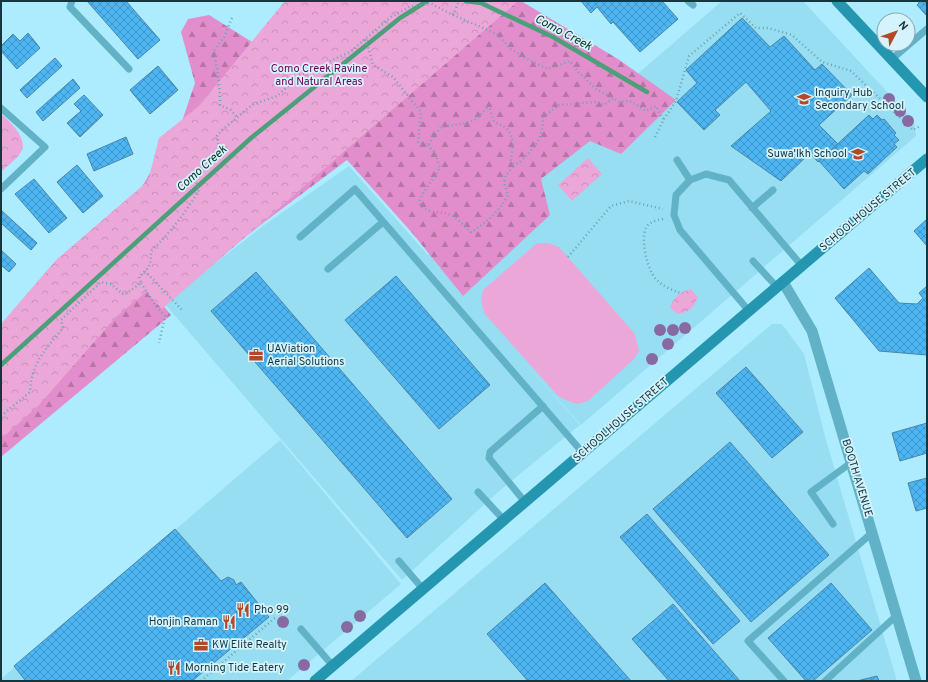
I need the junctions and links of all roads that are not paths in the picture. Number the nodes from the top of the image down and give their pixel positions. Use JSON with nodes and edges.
{"nodes":[{"id":1,"x":72,"y":1,"type":"edge"},
{"id":2,"x":837,"y":1,"type":"edge"},
{"id":3,"x":927,"y":29,"type":"edge"},
{"id":4,"x":892,"y":59,"type":"junction"},
{"id":5,"x":129,"y":70,"type":"dead end"},
{"id":6,"x":927,"y":97,"type":"edge"},
{"id":7,"x":1,"y":108,"type":"edge"},
{"id":8,"x":927,"y":159,"type":"edge"},
{"id":9,"x":677,"y":160,"type":"dead end"},
{"id":10,"x":690,"y":180,"type":"junction"},
{"id":11,"x":1,"y":189,"type":"edge"},
{"id":12,"x":773,"y":190,"type":"dead end"},
{"id":13,"x":752,"y":208,"type":"junction"},
{"id":14,"x":383,"y":222,"type":"junction"},
{"id":15,"x":300,"y":237,"type":"dead end"},
{"id":16,"x":753,"y":261,"type":"dead end"},
{"id":17,"x":802,"y":266,"type":"junction"},
{"id":18,"x":328,"y":269,"type":"dead end"},
{"id":19,"x":780,"y":285,"type":"junction"},
{"id":20,"x":749,"y":311,"type":"junction"},
{"id":21,"x":542,"y":406,"type":"junction"},
{"id":22,"x":583,"y":453,"type":"junction"},
{"id":23,"x":852,"y":462,"type":"junction"},
{"id":24,"x":478,"y":492,"type":"dead end"},
{"id":25,"x":526,"y":502,"type":"junction"},
{"id":26,"x":504,"y":520,"type":"junction"},
{"id":27,"x":833,"y":524,"type":"dead end"},
{"id":28,"x":872,"y":532,"type":"junction"},
{"id":29,"x":399,"y":561,"type":"dead end"},
{"id":30,"x":423,"y":590,"type":"junction"},
{"id":31,"x":896,"y":616,"type":"junction"},
{"id":32,"x":301,"y":629,"type":"dead end"},
{"id":33,"x":333,"y":666,"type":"junction"},
{"id":34,"x":316,"y":681,"type":"edge"},
{"id":35,"x":784,"y":681,"type":"edge"},
{"id":36,"x":825,"y":681,"type":"edge"},
{"id":37,"x":916,"y":681,"type":"edge"}],
"edges":[{"from":1,"to":5,"type":"lane"},
{"from":2,"to":4,"type":"main road"},
{"from":3,"to":4,"type":"lane"},
{"from":4,"to":6,"type":"main road"},
{"from":7,"to":11,"type":"lane"},
{"from":8,"to":17,"type":"main road","name":"SCHOOLHOUSE STREET"},
{"from":9,"to":10,"type":"lane"},
{"from":10,"to":13,"type":"lane"},
{"from":10,"to":20,"type":"lane"},
{"from":12,"to":13,"type":"lane"},
{"from":13,"to":17,"type":"lane"},
{"from":14,"to":15,"type":"lane"},
{"from":14,"to":18,"type":"lane"},
{"from":14,"to":21,"type":"lane"},
{"from":16,"to":19,"type":"lane"},
{"from":17,"to":19,"type":"main road","name":"SCHOOLHOUSE STREET"},
{"from":19,"to":20,"type":"main road","name":"SCHOOLHOUSE STREET"},
{"from":19,"to":23,"type":"street","name":"BOOTH AVENUE"},
{"from":20,"to":22,"type":"main road","name":"SCHOOLHOUSE STREET"},
{"from":21,"to":22,"type":"lane"},
{"from":21,"to":25,"type":"lane"},
{"from":22,"to":25,"type":"main road","name":"SCHOOLHOUSE STREET"},
{"from":23,"to":27,"type":"lane"},
{"from":23,"to":28,"type":"street","name":"BOOTH AVENUE"},
{"from":24,"to":26,"type":"lane"},
{"from":25,"to":26,"type":"main road","name":"SCHOOLHOUSE STREET"},
{"from":26,"to":30,"type":"main road","name":"SCHOOLHOUSE STREET"},
{"from":28,"to":31,"type":"street","name":"BOOTH AVENUE"},
{"from":28,"to":35,"type":"lane"},
{"from":29,"to":30,"type":"lane"},
{"from":30,"to":33,"type":"main road","name":"SCHOOLHOUSE STREET"},
{"from":31,"to":36,"type":"lane"},
{"from":31,"to":37,"type":"street","name":"BOOTH AVENUE"},
{"from":32,"to":33,"type":"lane"},
{"from":33,"to":34,"type":"main road","name":"SCHOOLHOUSE STREET"}]}
